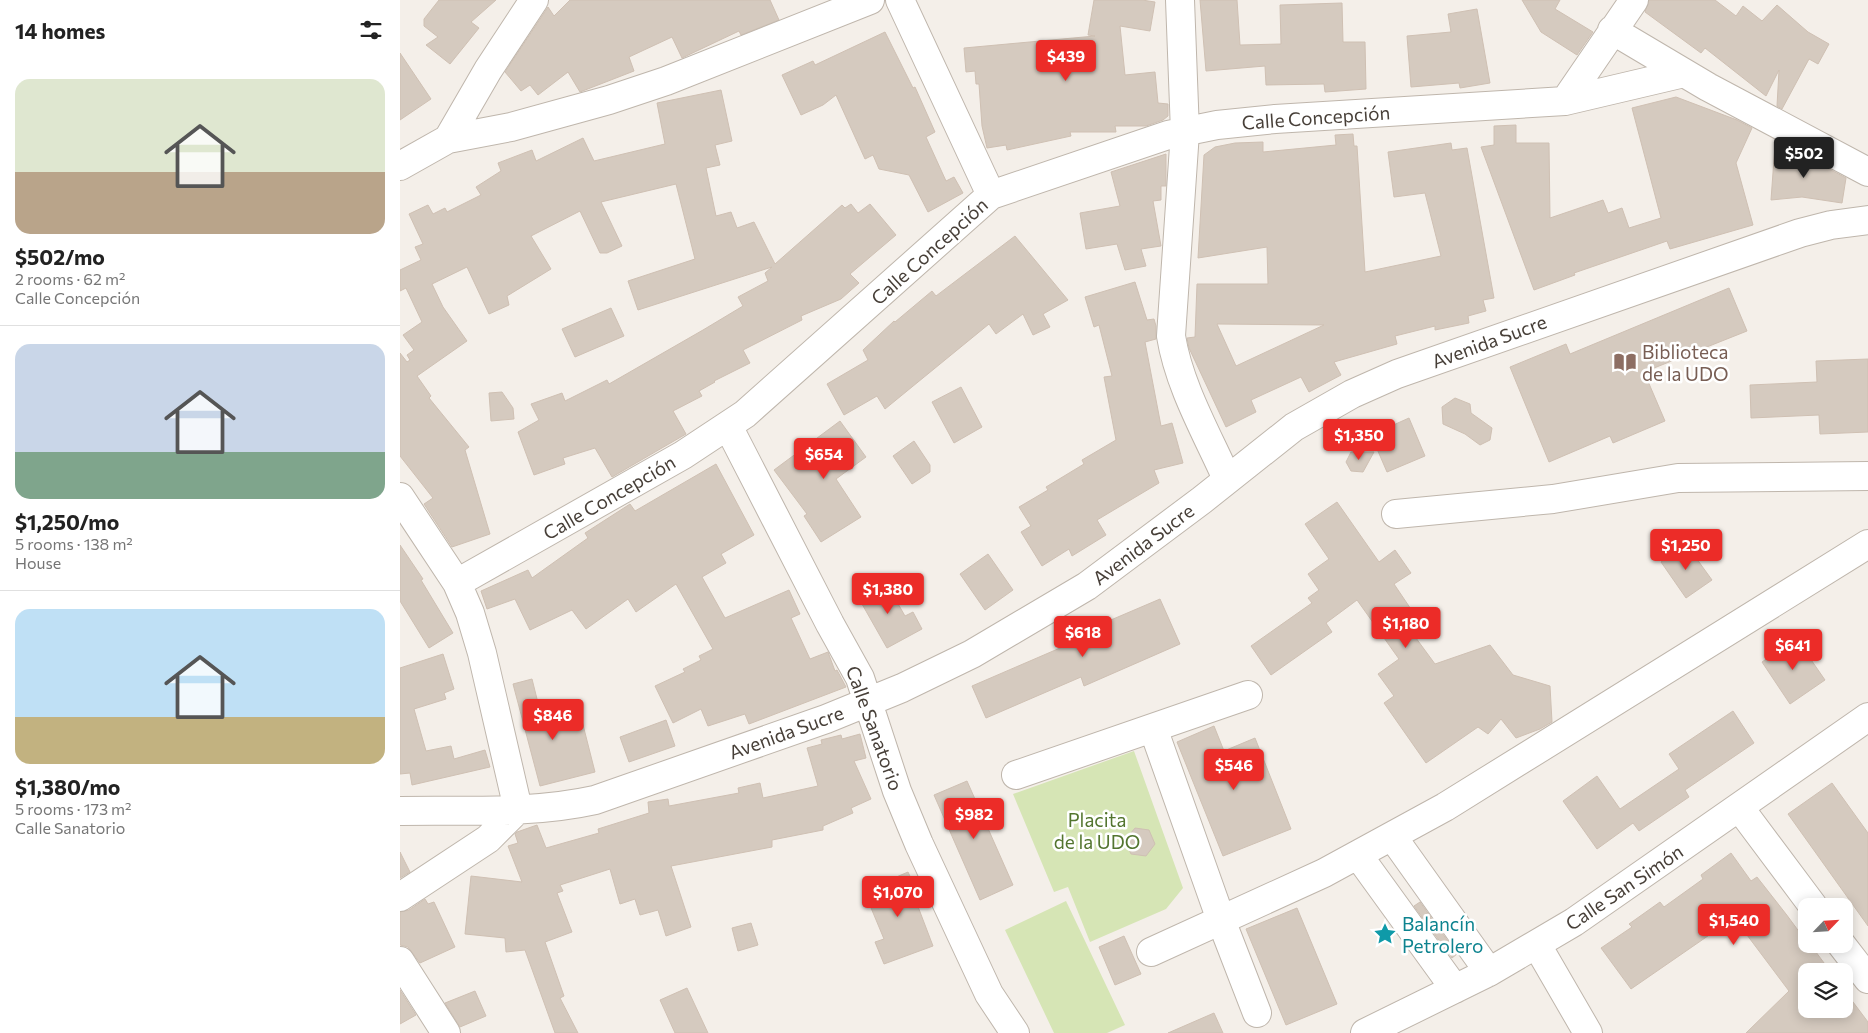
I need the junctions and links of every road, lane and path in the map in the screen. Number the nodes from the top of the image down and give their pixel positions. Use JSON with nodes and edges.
{"nodes":[{"id":1,"x":534,"y":0,"type":"edge"},
{"id":2,"x":870,"y":0,"type":"edge"},
{"id":3,"x":900,"y":0,"type":"edge"},
{"id":4,"x":1180,"y":0,"type":"edge"},
{"id":5,"x":1634,"y":0,"type":"edge"},
{"id":6,"x":1612,"y":30,"type":"junction"},
{"id":7,"x":1684,"y":73,"type":"junction"},
{"id":8,"x":1565,"y":101,"type":"junction"},
{"id":9,"x":1185,"y":132,"type":"junction"},
{"id":10,"x":448,"y":139,"type":"junction"},
{"id":11,"x":400,"y":166,"type":"edge"},
{"id":12,"x":1868,"y":172,"type":"edge"},
{"id":13,"x":991,"y":195,"type":"junction"},
{"id":14,"x":1868,"y":220,"type":"edge"},
{"id":15,"x":728,"y":426,"type":"junction"},
{"id":16,"x":1868,"y":476,"type":"edge"},
{"id":17,"x":1227,"y":479,"type":"junction"},
{"id":18,"x":400,"y":497,"type":"edge"},
{"id":19,"x":1396,"y":514,"type":"dead end"},
{"id":20,"x":1868,"y":544,"type":"edge"},
{"id":21,"x":457,"y":583,"type":"junction"},
{"id":22,"x":1248,"y":695,"type":"dead end"},
{"id":23,"x":867,"y":702,"type":"junction"},
{"id":24,"x":1868,"y":717,"type":"edge"},
{"id":25,"x":1153,"y":728,"type":"junction"},
{"id":26,"x":1016,"y":775,"type":"dead end"},
{"id":27,"x":1739,"y":807,"type":"junction"},
{"id":28,"x":518,"y":809,"type":"junction"},
{"id":29,"x":400,"y":811,"type":"edge"},
{"id":30,"x":1392,"y":836,"type":"junction"},
{"id":31,"x":1358,"y":855,"type":"junction"},
{"id":32,"x":400,"y":897,"type":"edge"},
{"id":33,"x":1807,"y":898,"type":"edge"},
{"id":34,"x":1221,"y":920,"type":"junction"},
{"id":35,"x":1537,"y":945,"type":"junction"},
{"id":36,"x":1151,"y":952,"type":"dead end"},
{"id":37,"x":1849,"y":953,"type":"edge"},
{"id":38,"x":400,"y":960,"type":"edge"},
{"id":39,"x":1489,"y":972,"type":"junction"},
{"id":40,"x":1868,"y":979,"type":"edge"},
{"id":41,"x":1455,"y":989,"type":"junction"},
{"id":42,"x":1257,"y":1013,"type":"dead end"},
{"id":43,"x":446,"y":1033,"type":"edge"},
{"id":44,"x":1014,"y":1033,"type":"edge"},
{"id":45,"x":1365,"y":1033,"type":"edge"},
{"id":46,"x":1588,"y":1033,"type":"edge"}],
"edges":[{"from":1,"to":10,"type":"street"},
{"from":2,"to":10,"type":"street"},
{"from":3,"to":13,"type":"street"},
{"from":4,"to":9,"type":"street"},
{"from":5,"to":6,"type":"street"},
{"from":6,"to":7,"type":"street"},
{"from":6,"to":8,"type":"street"},
{"from":7,"to":8,"type":"street","name":"Calle Concepción"},
{"from":7,"to":12,"type":"street"},
{"from":8,"to":9,"type":"street","name":"Calle Concepción"},
{"from":9,"to":13,"type":"street","name":"Calle Concepción"},
{"from":9,"to":17,"type":"street"},
{"from":10,"to":11,"type":"street"},
{"from":13,"to":15,"type":"street","name":"Calle Concepción"},
{"from":14,"to":17,"type":"street","name":"Avenida Sucre"},
{"from":15,"to":21,"type":"street","name":"Calle Concepción"},
{"from":15,"to":23,"type":"street","name":"Calle Sanatorio"},
{"from":16,"to":19,"type":"street"},
{"from":17,"to":23,"type":"street","name":"Avenida Sucre"},
{"from":18,"to":21,"type":"street"},
{"from":20,"to":30,"type":"street"},
{"from":21,"to":28,"type":"street"},
{"from":22,"to":25,"type":"street"},
{"from":23,"to":28,"type":"street","name":"Avenida Sucre"},
{"from":23,"to":44,"type":"street","name":"Calle Sanatorio"},
{"from":24,"to":27,"type":"street","name":"Calle San Simón"},
{"from":25,"to":26,"type":"street"},
{"from":25,"to":34,"type":"street"},
{"from":27,"to":33,"type":"street"},
{"from":27,"to":35,"type":"street","name":"Calle San Simón"},
{"from":28,"to":29,"type":"street","name":"Avenida Sucre"},
{"from":28,"to":32,"type":"street"},
{"from":30,"to":31,"type":"street"},
{"from":30,"to":39,"type":"street"},
{"from":31,"to":34,"type":"street"},
{"from":31,"to":41,"type":"street"},
{"from":34,"to":36,"type":"street"},
{"from":34,"to":42,"type":"street"},
{"from":35,"to":39,"type":"street","name":"Calle San Simón"},
{"from":35,"to":46,"type":"street"},
{"from":37,"to":40,"type":"street"},
{"from":38,"to":43,"type":"street"},
{"from":39,"to":41,"type":"street","name":"Calle San Simón"},
{"from":41,"to":45,"type":"street","name":"Calle San Simón"}]}
